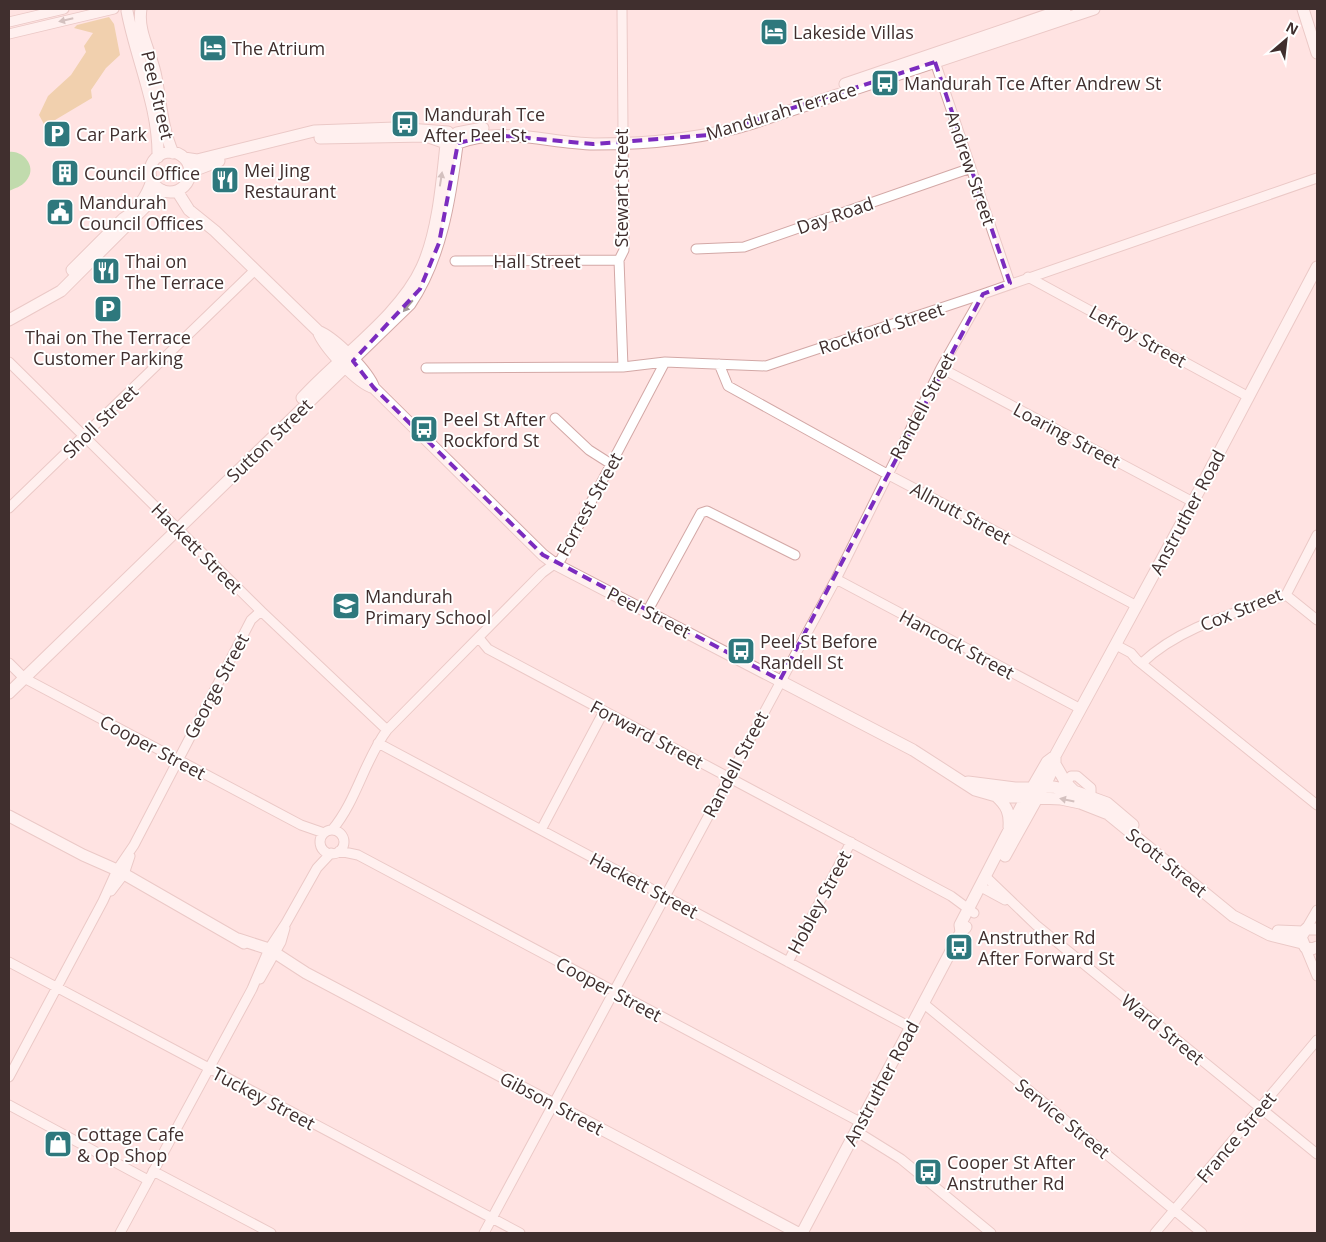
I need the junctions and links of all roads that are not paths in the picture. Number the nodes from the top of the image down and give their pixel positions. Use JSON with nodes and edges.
{"nodes":[{"id":1,"x":64,"y":9,"type":"edge"},
{"id":2,"x":114,"y":9,"type":"edge"},
{"id":3,"x":141,"y":9,"type":"edge"},
{"id":4,"x":622,"y":9,"type":"edge"},
{"id":5,"x":1065,"y":9,"type":"edge"},
{"id":6,"x":1094,"y":9,"type":"edge"},
{"id":7,"x":1303,"y":9,"type":"edge"},
{"id":8,"x":126,"y":10,"type":"edge"},
{"id":9,"x":9,"y":22,"type":"edge"},
{"id":10,"x":9,"y":34,"type":"edge"},
{"id":11,"x":1317,"y":53,"type":"edge"},
{"id":12,"x":934,"y":58,"type":"junction"},
{"id":13,"x":452,"y":140,"type":"junction"},
{"id":14,"x":622,"y":140,"type":"junction"},
{"id":15,"x":173,"y":153,"type":"junction"},
{"id":16,"x":158,"y":157,"type":"junction"},
{"id":17,"x":184,"y":158,"type":"junction"},
{"id":18,"x":971,"y":168,"type":"junction"},
{"id":19,"x":1317,"y":178,"type":"edge"},
{"id":20,"x":152,"y":180,"type":"junction"},
{"id":21,"x":184,"y":184,"type":"junction"},
{"id":22,"x":162,"y":190,"type":"junction"},
{"id":23,"x":696,"y":249,"type":"dead end"},
{"id":24,"x":619,"y":260,"type":"junction"},
{"id":25,"x":455,"y":261,"type":"dead end"},
{"id":26,"x":1317,"y":266,"type":"edge"},
{"id":27,"x":255,"y":270,"type":"junction"},
{"id":28,"x":1028,"y":277,"type":"junction"},
{"id":29,"x":1010,"y":283,"type":"junction"},
{"id":30,"x":983,"y":294,"type":"junction"},
{"id":31,"x":9,"y":313,"type":"edge"},
{"id":32,"x":9,"y":320,"type":"edge"},
{"id":33,"x":347,"y":360,"type":"junction"},
{"id":34,"x":9,"y":362,"type":"edge"},
{"id":35,"x":665,"y":362,"type":"junction"},
{"id":36,"x":719,"y":364,"type":"junction"},
{"id":37,"x":623,"y":367,"type":"junction"},
{"id":38,"x":426,"y":368,"type":"dead end"},
{"id":39,"x":941,"y":368,"type":"junction"},
{"id":40,"x":1247,"y":396,"type":"junction"},
{"id":41,"x":555,"y":418,"type":"dead end"},
{"id":42,"x":84,"y":436,"type":"junction"},
{"id":43,"x":611,"y":464,"type":"junction"},
{"id":44,"x":887,"y":474,"type":"junction"},
{"id":45,"x":1193,"y":502,"type":"junction"},
{"id":46,"x":9,"y":508,"type":"edge"},
{"id":47,"x":175,"y":527,"type":"junction"},
{"id":48,"x":1317,"y":535,"type":"edge"},
{"id":49,"x":795,"y":555,"type":"dead end"},
{"id":50,"x":555,"y":564,"type":"junction"},
{"id":51,"x":836,"y":579,"type":"junction"},
{"id":52,"x":1286,"y":595,"type":"junction"},
{"id":53,"x":1137,"y":606,"type":"junction"},
{"id":54,"x":261,"y":610,"type":"junction"},
{"id":55,"x":648,"y":610,"type":"junction"},
{"id":56,"x":1317,"y":620,"type":"edge"},
{"id":57,"x":479,"y":638,"type":"junction"},
{"id":58,"x":1115,"y":647,"type":"junction"},
{"id":59,"x":9,"y":663,"type":"edge"},
{"id":60,"x":1142,"y":664,"type":"junction"},
{"id":61,"x":21,"y":676,"type":"junction"},
{"id":62,"x":780,"y":680,"type":"junction"},
{"id":63,"x":9,"y":684,"type":"edge"},
{"id":64,"x":9,"y":693,"type":"edge"},
{"id":65,"x":1079,"y":708,"type":"junction"},
{"id":66,"x":604,"y":712,"type":"junction"},
{"id":67,"x":387,"y":730,"type":"junction"},
{"id":68,"x":378,"y":743,"type":"junction"},
{"id":69,"x":178,"y":760,"type":"junction"},
{"id":70,"x":1055,"y":760,"type":"junction"},
{"id":71,"x":729,"y":777,"type":"junction"},
{"id":72,"x":1068,"y":780,"type":"dead end"},
{"id":73,"x":963,"y":781,"type":"junction"},
{"id":74,"x":1074,"y":791,"type":"junction"},
{"id":75,"x":1035,"y":793,"type":"junction"},
{"id":76,"x":996,"y":796,"type":"junction"},
{"id":77,"x":1091,"y":796,"type":"junction"},
{"id":78,"x":1317,"y":806,"type":"edge"},
{"id":79,"x":344,"y":815,"type":"junction"},
{"id":80,"x":9,"y":816,"type":"edge"},
{"id":81,"x":541,"y":830,"type":"junction"},
{"id":82,"x":1009,"y":831,"type":"junction"},
{"id":83,"x":324,"y":838,"type":"junction"},
{"id":84,"x":342,"y":838,"type":"junction"},
{"id":85,"x":851,"y":842,"type":"junction"},
{"id":86,"x":335,"y":852,"type":"junction"},
{"id":87,"x":358,"y":855,"type":"junction"},
{"id":88,"x":317,"y":868,"type":"junction"},
{"id":89,"x":119,"y":875,"type":"junction"},
{"id":90,"x":986,"y":884,"type":"junction"},
{"id":91,"x":664,"y":895,"type":"junction"},
{"id":92,"x":973,"y":908,"type":"junction"},
{"id":93,"x":1317,"y":915,"type":"edge"},
{"id":94,"x":1310,"y":939,"type":"edge"},
{"id":95,"x":270,"y":954,"type":"junction"},
{"id":96,"x":9,"y":962,"type":"edge"},
{"id":97,"x":788,"y":962,"type":"junction"},
{"id":98,"x":1315,"y":972,"type":"edge"},
{"id":99,"x":57,"y":987,"type":"junction"},
{"id":100,"x":613,"y":991,"type":"junction"},
{"id":101,"x":923,"y":1003,"type":"junction"},
{"id":102,"x":910,"y":1027,"type":"junction"},
{"id":103,"x":1317,"y":1040,"type":"edge"},
{"id":104,"x":209,"y":1068,"type":"junction"},
{"id":105,"x":9,"y":1077,"type":"edge"},
{"id":106,"x":553,"y":1103,"type":"junction"},
{"id":107,"x":9,"y":1104,"type":"edge"},
{"id":108,"x":1260,"y":1108,"type":"junction"},
{"id":109,"x":858,"y":1126,"type":"junction"},
{"id":110,"x":1317,"y":1154,"type":"edge"},
{"id":111,"x":153,"y":1171,"type":"junction"},
{"id":112,"x":148,"y":1180,"type":"junction"},
{"id":113,"x":1174,"y":1210,"type":"junction"},
{"id":114,"x":492,"y":1218,"type":"junction"},
{"id":115,"x":120,"y":1233,"type":"edge"},
{"id":116,"x":271,"y":1233,"type":"edge"},
{"id":117,"x":484,"y":1233,"type":"edge"},
{"id":118,"x":520,"y":1233,"type":"edge"},
{"id":119,"x":800,"y":1233,"type":"edge"},
{"id":120,"x":991,"y":1233,"type":"edge"},
{"id":121,"x":1155,"y":1233,"type":"edge"},
{"id":122,"x":1202,"y":1233,"type":"edge"}],
"edges":[{"from":1,"to":9,"type":"street"},
{"from":2,"to":10,"type":"street","one_way":true},
{"from":3,"to":8,"type":"street"},
{"from":3,"to":15,"type":"main road","name":"Peel Street"},
{"from":4,"to":14,"type":"street","name":"Stewart Street"},
{"from":5,"to":12,"type":"main road","name":"Mandurah Terrace"},
{"from":6,"to":12,"type":"main road","name":"Mandurah Terrace"},
{"from":7,"to":11,"type":"main road"},
{"from":8,"to":16,"type":"main road","name":"Peel Street"},
{"from":12,"to":14,"type":"main road","name":"Mandurah Terrace"},
{"from":12,"to":18,"type":"street","name":"Andrew Street"},
{"from":13,"to":14,"type":"main road","name":"Mandurah Terrace"},
{"from":13,"to":17,"type":"main road","name":"Mandurah Terrace"},
{"from":13,"to":21,"type":"main road","name":"Mandurah Terrace"},
{"from":13,"to":33,"type":"main road","name":"Sutton Street"},
{"from":14,"to":24,"type":"street","name":"Stewart Street"},
{"from":15,"to":16,"type":"main road"},
{"from":15,"to":17,"type":"main road"},
{"from":16,"to":20,"type":"main road"},
{"from":17,"to":21,"type":"main road"},
{"from":18,"to":23,"type":"street","name":"Day Road"},
{"from":18,"to":29,"type":"street","name":"Andrew Street"},
{"from":19,"to":28,"type":"street","name":"Rockford Street"},
{"from":20,"to":22,"type":"main road"},
{"from":20,"to":31,"type":"main road"},
{"from":21,"to":22,"type":"main road"},
{"from":21,"to":27,"type":"main road","name":"Peel Street"},
{"from":22,"to":32,"type":"main road"},
{"from":24,"to":25,"type":"street","name":"Hall Street"},
{"from":24,"to":37,"type":"street","name":"Stewart Street"},
{"from":26,"to":40,"type":"main road","name":"Anstruther Road"},
{"from":27,"to":33,"type":"main road","name":"Peel Street"},
{"from":27,"to":42,"type":"street","name":"Sholl Street"},
{"from":28,"to":29,"type":"street","name":"Rockford Street"},
{"from":28,"to":40,"type":"street","name":"Lefroy Street"},
{"from":29,"to":30,"type":"street","name":"Rockford Street"},
{"from":30,"to":36,"type":"street","name":"Rockford Street"},
{"from":30,"to":39,"type":"street","name":"Randell Street"},
{"from":33,"to":47,"type":"main road","name":"Sutton Street"},
{"from":33,"to":50,"type":"main road","name":"Peel Street"},
{"from":34,"to":42,"type":"street","name":"Hackett Street"},
{"from":35,"to":36,"type":"street","name":"Rockford Street"},
{"from":35,"to":37,"type":"street","name":"Rockford Street"},
{"from":35,"to":43,"type":"street","name":"Forrest Street"},
{"from":36,"to":44,"type":"street","name":"Allnutt Street"},
{"from":37,"to":38,"type":"street","name":"Rockford Street"},
{"from":39,"to":44,"type":"street","name":"Randell Street"},
{"from":39,"to":45,"type":"street","name":"Loaring Street"},
{"from":40,"to":45,"type":"main road","name":"Anstruther Road"},
{"from":41,"to":43,"type":"street"},
{"from":42,"to":46,"type":"street","name":"Sholl Street"},
{"from":42,"to":47,"type":"street","name":"Hackett Street"},
{"from":43,"to":50,"type":"street","name":"Forrest Street"},
{"from":44,"to":51,"type":"street","name":"Randell Street"},
{"from":44,"to":53,"type":"street","name":"Allnutt Street"},
{"from":45,"to":53,"type":"main road","name":"Anstruther Road"},
{"from":47,"to":54,"type":"street","name":"Hackett Street"},
{"from":47,"to":61,"type":"main road","name":"Sutton Street"},
{"from":48,"to":52,"type":"street","name":"Cox Street"},
{"from":49,"to":55,"type":"street"},
{"from":50,"to":55,"type":"main road","name":"Peel Street"},
{"from":50,"to":57,"type":"street","name":"Forrest Street"},
{"from":51,"to":62,"type":"street","name":"Randell Street"},
{"from":51,"to":65,"type":"street","name":"Hancock Street"},
{"from":52,"to":56,"type":"street"},
{"from":52,"to":60,"type":"street","name":"Cox Street"},
{"from":53,"to":58,"type":"main road","name":"Anstruther Road"},
{"from":54,"to":67,"type":"street","name":"Hackett Street"},
{"from":54,"to":69,"type":"street","name":"George Street"},
{"from":55,"to":62,"type":"main road","name":"Peel Street"},
{"from":57,"to":66,"type":"street","name":"Forward Street"},
{"from":57,"to":67,"type":"street","name":"Forrest Street"},
{"from":58,"to":60,"type":"street"},
{"from":58,"to":65,"type":"main road","name":"Anstruther Road"},
{"from":59,"to":61,"type":"street","name":"Cooper Street"},
{"from":60,"to":78,"type":"street"},
{"from":61,"to":63,"type":"main road","name":"Sutton Street"},
{"from":61,"to":64,"type":"main road","name":"Sutton Street"},
{"from":61,"to":69,"type":"street","name":"Cooper Street"},
{"from":62,"to":71,"type":"street","name":"Randell Street"},
{"from":62,"to":73,"type":"main road","name":"Peel Street"},
{"from":65,"to":70,"type":"main road","name":"Anstruther Road"},
{"from":66,"to":71,"type":"street","name":"Forward Street"},
{"from":66,"to":81,"type":"street"},
{"from":67,"to":68,"type":"street","name":"Forrest Street"},
{"from":68,"to":79,"type":"street","name":"Forrest Street"},
{"from":68,"to":81,"type":"street","name":"Hackett Street"},
{"from":69,"to":83,"type":"street","name":"Cooper Street"},
{"from":69,"to":89,"type":"street","name":"George Street"},
{"from":70,"to":74,"type":"main road"},
{"from":70,"to":75,"type":"main road","name":"Anstruther Road"},
{"from":71,"to":85,"type":"street","name":"Forward Street"},
{"from":71,"to":91,"type":"street","name":"Randell Street"},
{"from":72,"to":77,"type":"street"},
{"from":73,"to":75,"type":"main road","name":"Peel Street"},
{"from":73,"to":76,"type":"main road","name":"Peel Street"},
{"from":74,"to":75,"type":"main road","name":"Scott Street"},
{"from":74,"to":77,"type":"main road","name":"Scott Street"},
{"from":75,"to":76,"type":"main road","name":"Peel Street"},
{"from":75,"to":82,"type":"main road","name":"Anstruther Road"},
{"from":75,"to":90,"type":"main road","name":"Anstruther Road"},
{"from":94,"to":75,"type":"main road","name":"Scott Street","one_way":true},
{"from":76,"to":82,"type":"main road"},
{"from":77,"to":94,"type":"main road","name":"Scott Street"},
{"from":79,"to":83,"type":"street","name":"Forrest Street"},
{"from":79,"to":84,"type":"street","name":"Forrest Street"},
{"from":80,"to":89,"type":"main road","name":"Gibson Street"},
{"from":81,"to":91,"type":"street","name":"Hackett Street"},
{"from":82,"to":90,"type":"main road","name":"Anstruther Road"},
{"from":83,"to":84,"type":"street","name":"Cooper Street"},
{"from":83,"to":86,"type":"street"},
{"from":83,"to":88,"type":"street","name":"Forrest Street"},
{"from":84,"to":86,"type":"street","name":"Forrest Street"},
{"from":84,"to":87,"type":"street","name":"Cooper Street"},
{"from":85,"to":92,"type":"street","name":"Forward Street"},
{"from":85,"to":97,"type":"street","name":"Hobley Street"},
{"from":86,"to":87,"type":"street","name":"Cooper Street"},
{"from":86,"to":88,"type":"street","name":"Forrest Street"},
{"from":87,"to":100,"type":"street","name":"Cooper Street"},
{"from":88,"to":95,"type":"street","name":"Forrest Street"},
{"from":89,"to":95,"type":"main road","name":"Gibson Street"},
{"from":89,"to":99,"type":"street","name":"George Street"},
{"from":90,"to":92,"type":"main road","name":"Anstruther Road"},
{"from":90,"to":108,"type":"street","name":"Ward Street"},
{"from":91,"to":97,"type":"street","name":"Hackett Street"},
{"from":91,"to":100,"type":"street","name":"Randell Street"},
{"from":92,"to":101,"type":"main road","name":"Anstruther Road"},
{"from":93,"to":94,"type":"street"},
{"from":94,"to":98,"type":"street"},
{"from":95,"to":104,"type":"street","name":"Forrest Street"},
{"from":95,"to":106,"type":"main road","name":"Gibson Street"},
{"from":96,"to":99,"type":"street","name":"Tuckey Street"},
{"from":97,"to":102,"type":"street","name":"Hackett Street"},
{"from":99,"to":104,"type":"street","name":"Tuckey Street"},
{"from":99,"to":105,"type":"street","name":"George Street"},
{"from":100,"to":106,"type":"street","name":"Randell Street"},
{"from":100,"to":109,"type":"street","name":"Cooper Street"},
{"from":101,"to":102,"type":"main road","name":"Anstruther Road"},
{"from":101,"to":113,"type":"street","name":"Service Street"},
{"from":102,"to":109,"type":"main road","name":"Anstruther Road"},
{"from":103,"to":108,"type":"street","name":"France Street"},
{"from":104,"to":111,"type":"street","name":"Forrest Street"},
{"from":104,"to":114,"type":"street","name":"Tuckey Street"},
{"from":106,"to":114,"type":"street","name":"Randell Street"},
{"from":106,"to":119,"type":"main road","name":"Gibson Street"},
{"from":107,"to":112,"type":"street"},
{"from":108,"to":110,"type":"street","name":"Ward Street"},
{"from":108,"to":113,"type":"street","name":"France Street"},
{"from":109,"to":119,"type":"main road","name":"Anstruther Road"},
{"from":109,"to":120,"type":"street","name":"Cooper Street"},
{"from":111,"to":112,"type":"street","name":"Forrest Street"},
{"from":111,"to":116,"type":"street"},
{"from":112,"to":115,"type":"street","name":"Forrest Street"},
{"from":113,"to":121,"type":"street","name":"France Street"},
{"from":113,"to":122,"type":"street","name":"Service Street"},
{"from":114,"to":117,"type":"street","name":"Randell Street"},
{"from":114,"to":118,"type":"street","name":"Tuckey Street"}]}
